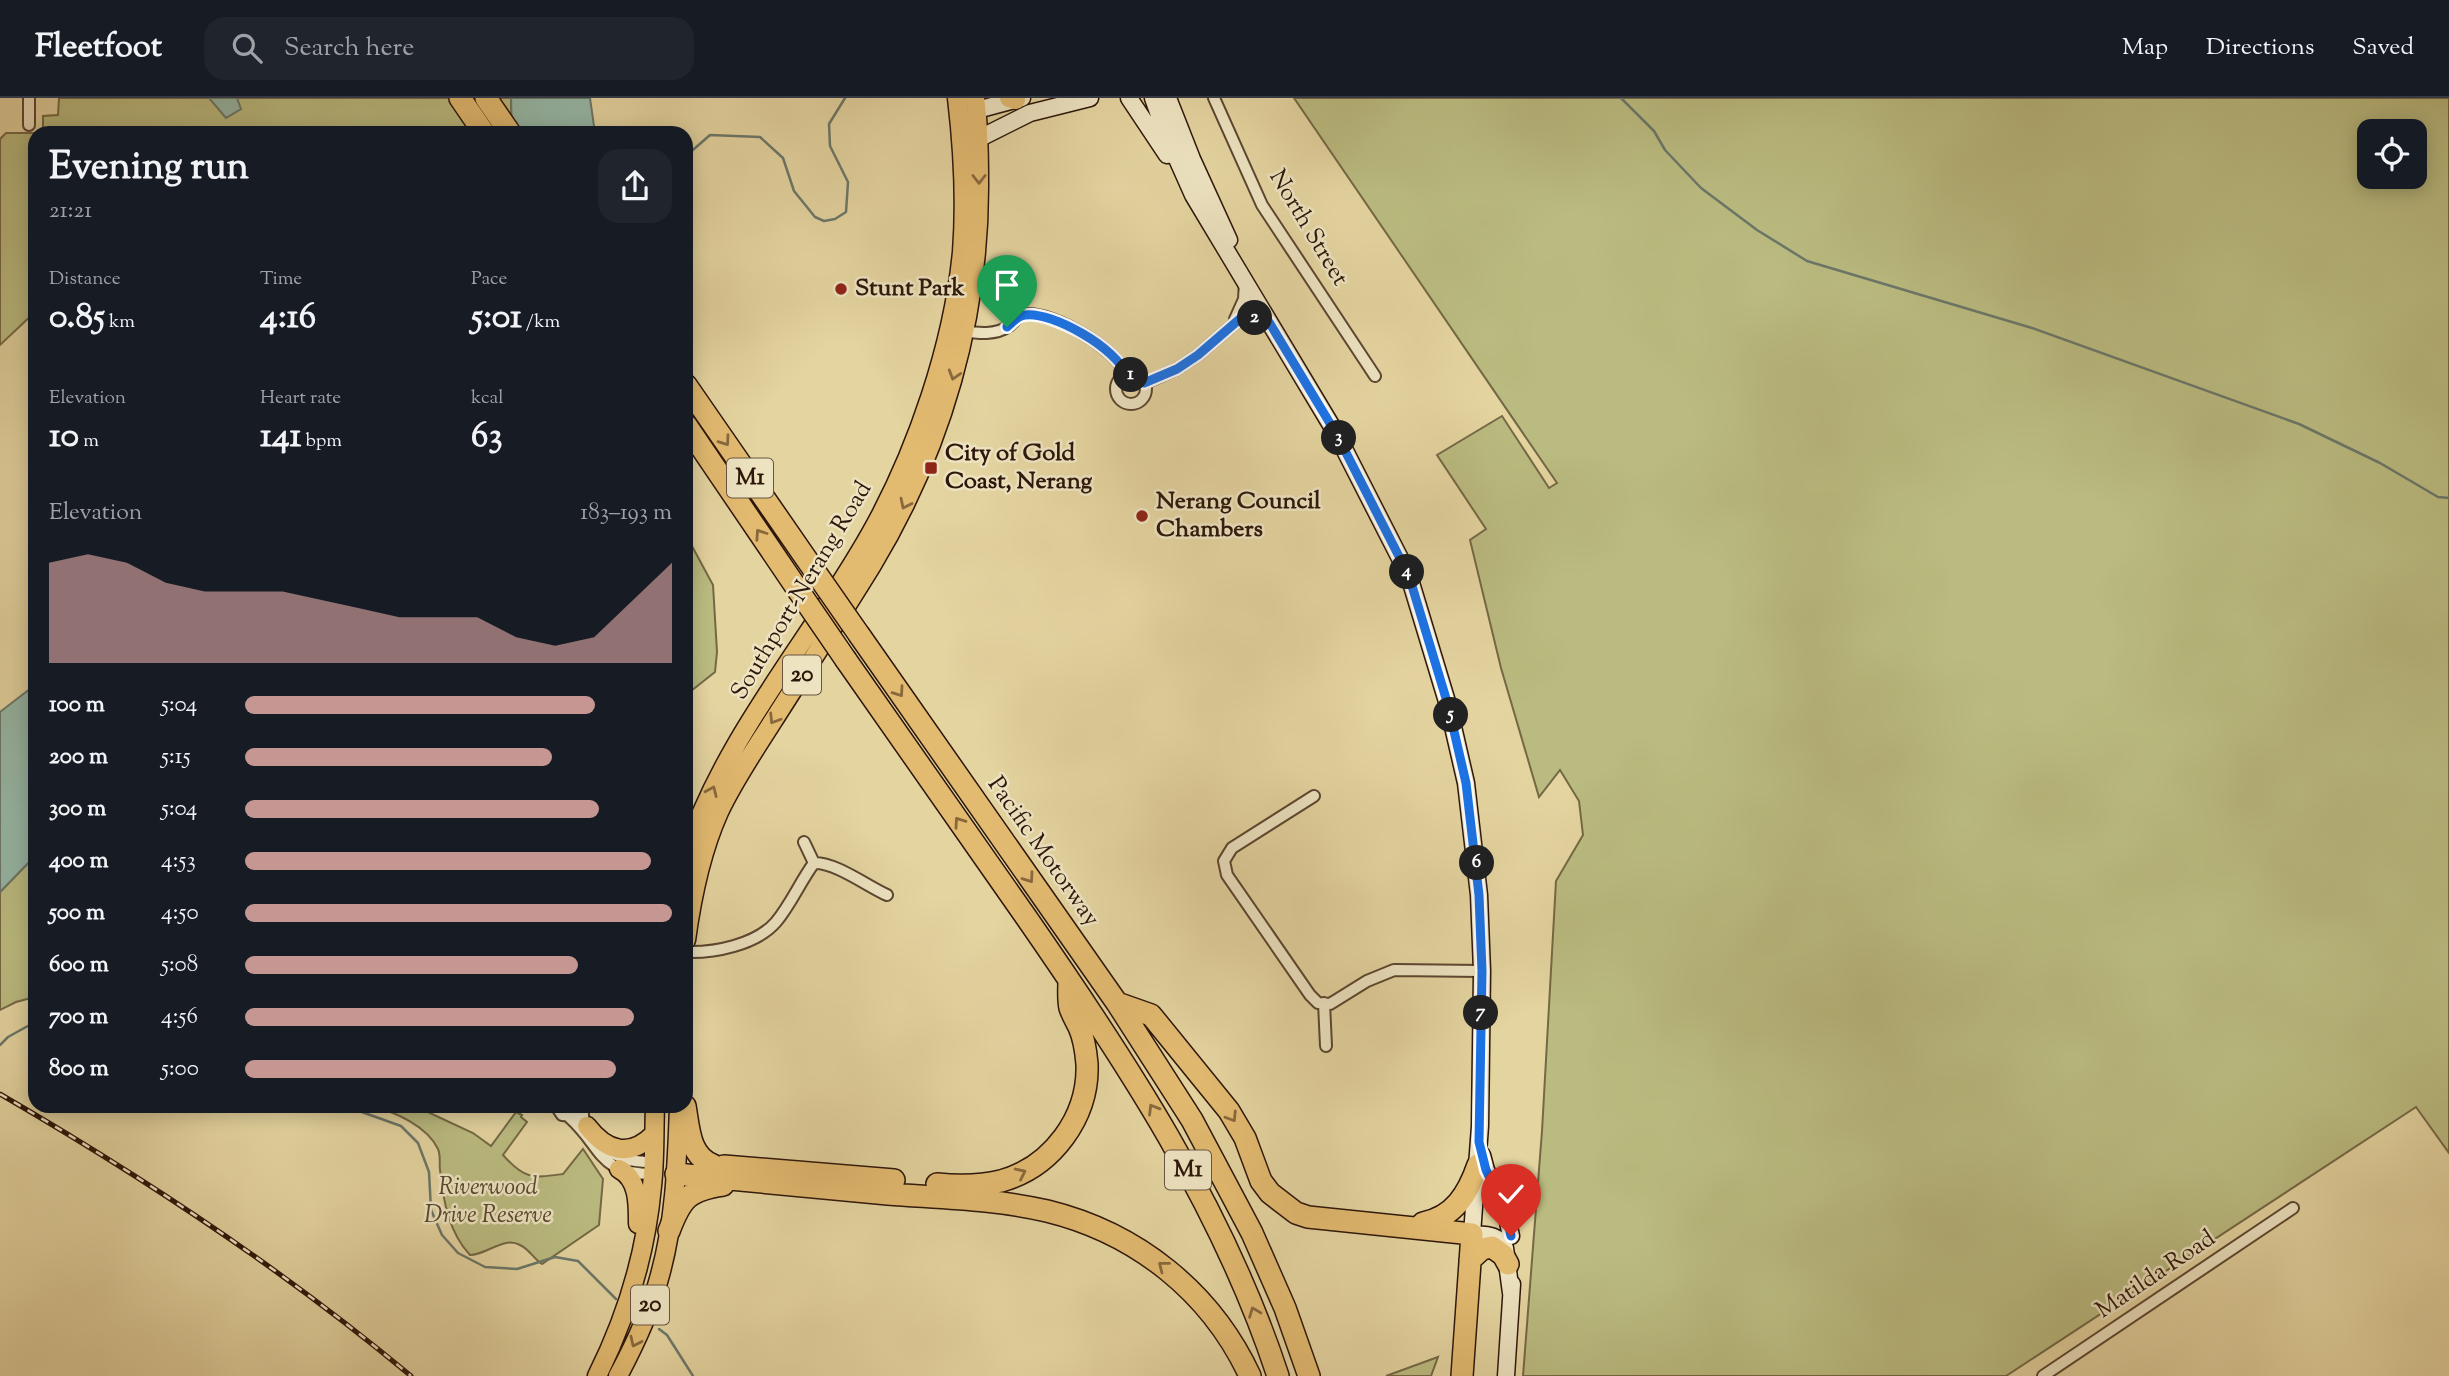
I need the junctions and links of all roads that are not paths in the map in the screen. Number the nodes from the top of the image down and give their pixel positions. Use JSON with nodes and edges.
{"nodes":[{"id":1,"x":29,"y":98,"type":"edge"},
{"id":2,"x":460,"y":98,"type":"edge"},
{"id":3,"x":486,"y":98,"type":"edge"},
{"id":4,"x":957,"y":98,"type":"edge"},
{"id":5,"x":1090,"y":98,"type":"edge"},
{"id":6,"x":1129,"y":98,"type":"edge"},
{"id":7,"x":1153,"y":98,"type":"edge"},
{"id":8,"x":1168,"y":98,"type":"edge"},
{"id":9,"x":1214,"y":98,"type":"edge"},
{"id":10,"x":1016,"y":99,"type":"edge"},
{"id":11,"x":976,"y":104,"type":"edge"},
{"id":12,"x":29,"y":125,"type":"dead end"},
{"id":13,"x":479,"y":126,"type":"edge"},
{"id":14,"x":505,"y":126,"type":"edge"},
{"id":15,"x":970,"y":141,"type":"junction"},
{"id":16,"x":1193,"y":195,"type":"junction"},
{"id":17,"x":1244,"y":277,"type":"junction"},
{"id":18,"x":1234,"y":322,"type":"junction"},
{"id":19,"x":1269,"y":322,"type":"junction"},
{"id":20,"x":947,"y":329,"type":"junction"},
{"id":21,"x":966,"y":331,"type":"junction"},
{"id":22,"x":1126,"y":375,"type":"junction"},
{"id":23,"x":1375,"y":376,"type":"dead end"},
{"id":24,"x":1144,"y":383,"type":"junction"},
{"id":25,"x":693,"y":395,"type":"edge"},
{"id":26,"x":693,"y":435,"type":"edge"},
{"id":27,"x":1314,"y":796,"type":"dead end"},
{"id":28,"x":693,"y":837,"type":"edge"},
{"id":29,"x":804,"y":842,"type":"dead end"},
{"id":30,"x":814,"y":863,"type":"junction"},
{"id":31,"x":693,"y":892,"type":"edge"},
{"id":32,"x":887,"y":895,"type":"dead end"},
{"id":33,"x":693,"y":952,"type":"edge"},
{"id":34,"x":1482,"y":971,"type":"junction"},
{"id":35,"x":1068,"y":979,"type":"junction"},
{"id":36,"x":1117,"y":1003,"type":"junction"},
{"id":37,"x":1324,"y":1003,"type":"junction"},
{"id":38,"x":1326,"y":1046,"type":"dead end"},
{"id":39,"x":560,"y":1113,"type":"edge"},
{"id":40,"x":578,"y":1113,"type":"edge"},
{"id":41,"x":583,"y":1113,"type":"edge"},
{"id":42,"x":655,"y":1113,"type":"edge"},
{"id":43,"x":679,"y":1113,"type":"edge"},
{"id":44,"x":686,"y":1113,"type":"edge"},
{"id":45,"x":569,"y":1117,"type":"junction"},
{"id":46,"x":587,"y":1126,"type":"junction"},
{"id":47,"x":654,"y":1134,"type":"junction"},
{"id":48,"x":1479,"y":1142,"type":"junction"},
{"id":49,"x":713,"y":1165,"type":"junction"},
{"id":50,"x":1478,"y":1166,"type":"junction"},
{"id":51,"x":653,"y":1168,"type":"junction"},
{"id":52,"x":619,"y":1169,"type":"junction"},
{"id":53,"x":677,"y":1169,"type":"junction"},
{"id":54,"x":749,"y":1182,"type":"junction"},
{"id":55,"x":2293,"y":1208,"type":"dead end"},
{"id":56,"x":1413,"y":1224,"type":"junction"},
{"id":57,"x":1472,"y":1229,"type":"junction"},
{"id":58,"x":669,"y":1231,"type":"junction"},
{"id":59,"x":1511,"y":1236,"type":"junction"},
{"id":60,"x":1470,"y":1260,"type":"junction"},
{"id":61,"x":1508,"y":1264,"type":"junction"},
{"id":62,"x":635,"y":1273,"type":"junction"},
{"id":63,"x":1511,"y":1293,"type":"junction"},
{"id":64,"x":597,"y":1376,"type":"edge"},
{"id":65,"x":618,"y":1376,"type":"edge"},
{"id":66,"x":1250,"y":1376,"type":"edge"},
{"id":67,"x":1279,"y":1376,"type":"edge"},
{"id":68,"x":1310,"y":1376,"type":"edge"},
{"id":69,"x":1462,"y":1376,"type":"edge"},
{"id":70,"x":1506,"y":1376,"type":"edge"},
{"id":71,"x":2043,"y":1376,"type":"edge"}],
"edges":[{"from":1,"to":12,"type":"street"},
{"from":2,"to":13,"type":"highway"},
{"from":3,"to":14,"type":"highway"},
{"from":4,"to":15,"type":"main road","name":"Southport-Nerang Road","number":"20"},
{"from":5,"to":15,"type":"main road"},
{"from":6,"to":16,"type":"main road"},
{"from":7,"to":16,"type":"main road"},
{"from":8,"to":17,"type":"main road"},
{"from":9,"to":23,"type":"street","name":"North Street"},
{"from":10,"to":11,"type":"main road"},
{"from":11,"to":15,"type":"main road"},
{"from":15,"to":20,"type":"main road","name":"Southport-Nerang Road","number":"20"},
{"from":15,"to":21,"type":"main road","name":"Southport-Nerang Road","number":"20","one_way":true},
{"from":16,"to":17,"type":"main road"},
{"from":17,"to":18,"type":"street"},
{"from":17,"to":19,"type":"main road"},
{"from":18,"to":19,"type":"street"},
{"from":18,"to":24,"type":"street"},
{"from":19,"to":34,"type":"main road"},
{"from":20,"to":21,"type":"street"},
{"from":28,"to":20,"type":"main road","name":"Southport-Nerang Road","number":"20","one_way":true},
{"from":21,"to":22,"type":"street"},
{"from":21,"to":31,"type":"main road","name":"Southport-Nerang Road","number":"20","one_way":true},
{"from":22,"to":24,"type":"street"},
{"from":22,"to":24,"type":"street"},
{"from":25,"to":36,"type":"highway","name":"Pacific Motorway","number":"M1","one_way":true,"bridge":true},
{"from":35,"to":26,"type":"highway","number":"M1","one_way":true,"bridge":true},
{"from":27,"to":37,"type":"street"},
{"from":29,"to":30,"type":"street"},
{"from":30,"to":32,"type":"street"},
{"from":30,"to":33,"type":"street"},
{"from":34,"to":37,"type":"street"},
{"from":34,"to":48,"type":"main road"},
{"from":49,"to":35,"type":"highway","one_way":true},
{"from":67,"to":35,"type":"highway","number":"M1","one_way":true},
{"from":36,"to":56,"type":"highway","one_way":true},
{"from":36,"to":68,"type":"highway","name":"Pacific Motorway","number":"M1"},
{"from":37,"to":38,"type":"street"},
{"from":39,"to":45,"type":"street"},
{"from":40,"to":45,"type":"street"},
{"from":41,"to":46,"type":"street"},
{"from":42,"to":47,"type":"main road","number":"20"},
{"from":43,"to":53,"type":"main road","number":"20"},
{"from":44,"to":49,"type":"highway"},
{"from":45,"to":52,"type":"street"},
{"from":46,"to":47,"type":"main road"},
{"from":46,"to":51,"type":"street"},
{"from":47,"to":51,"type":"main road","number":"20"},
{"from":48,"to":50,"type":"main road"},
{"from":48,"to":59,"type":"main road"},
{"from":49,"to":53,"type":"highway"},
{"from":50,"to":56,"type":"highway"},
{"from":50,"to":57,"type":"main road"},
{"from":51,"to":52,"type":"street"},
{"from":51,"to":53,"type":"main road"},
{"from":51,"to":62,"type":"main road","number":"20"},
{"from":52,"to":62,"type":"main road"},
{"from":53,"to":54,"type":"highway"},
{"from":53,"to":58,"type":"main road","number":"20"},
{"from":54,"to":58,"type":"highway"},
{"from":66,"to":54,"type":"highway","one_way":true},
{"from":55,"to":71,"type":"street","name":"Matilda Road"},
{"from":56,"to":57,"type":"highway"},
{"from":57,"to":59,"type":"main road"},
{"from":57,"to":60,"type":"highway"},
{"from":57,"to":61,"type":"main road"},
{"from":58,"to":65,"type":"main road","number":"20","one_way":true},
{"from":59,"to":63,"type":"main road"},
{"from":60,"to":61,"type":"highway"},
{"from":60,"to":69,"type":"highway"},
{"from":61,"to":63,"type":"main road"},
{"from":62,"to":64,"type":"main road","number":"20"},
{"from":63,"to":70,"type":"main road"}]}
